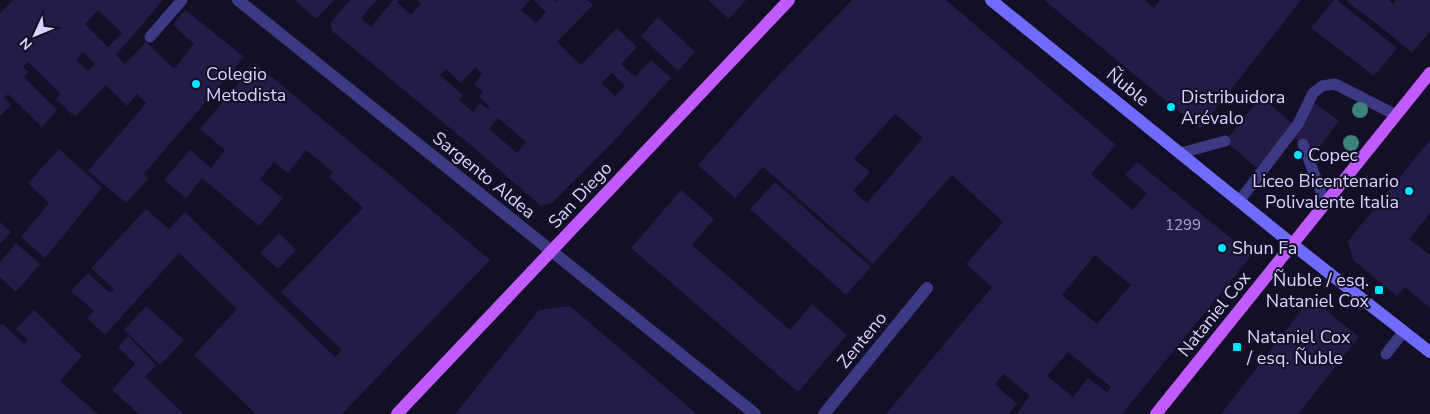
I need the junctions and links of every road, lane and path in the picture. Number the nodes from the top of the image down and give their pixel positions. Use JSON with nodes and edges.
{"nodes":[{"id":1,"x":182,"y":0,"type":"edge"},
{"id":2,"x":238,"y":0,"type":"edge"},
{"id":3,"x":789,"y":0,"type":"edge"},
{"id":4,"x":991,"y":0,"type":"edge"},
{"id":5,"x":150,"y":37,"type":"dead end"},
{"id":6,"x":1430,"y":73,"type":"edge"},
{"id":7,"x":1396,"y":115,"type":"junction"},
{"id":8,"x":1225,"y":141,"type":"dead end"},
{"id":9,"x":1303,"y":144,"type":"dead end"},
{"id":10,"x":1181,"y":153,"type":"junction"},
{"id":11,"x":1240,"y":200,"type":"junction"},
{"id":12,"x":1325,"y":203,"type":"junction"},
{"id":13,"x":1292,"y":244,"type":"junction"},
{"id":14,"x":552,"y":251,"type":"junction"},
{"id":15,"x":927,"y":288,"type":"dead end"},
{"id":16,"x":1404,"y":331,"type":"junction"},
{"id":17,"x":1430,"y":352,"type":"edge"},
{"id":18,"x":1386,"y":354,"type":"dead end"},
{"id":19,"x":397,"y":414,"type":"edge"},
{"id":20,"x":755,"y":414,"type":"edge"},
{"id":21,"x":824,"y":414,"type":"edge"},
{"id":22,"x":1156,"y":414,"type":"edge"}],
"edges":[{"from":1,"to":5,"type":"lane"},
{"from":2,"to":14,"type":"street","name":"Sargento Aldea"},
{"from":3,"to":14,"type":"main road","name":"San Diego"},
{"from":4,"to":10,"type":"main road","name":"Ñuble"},
{"from":6,"to":7,"type":"main road","name":"Nataniel Cox"},
{"from":7,"to":11,"type":"lane"},
{"from":7,"to":12,"type":"main road","name":"Nataniel Cox"},
{"from":8,"to":10,"type":"lane"},
{"from":9,"to":12,"type":"lane"},
{"from":10,"to":11,"type":"main road","name":"Ñuble"},
{"from":11,"to":13,"type":"main road","name":"Ñuble"},
{"from":12,"to":13,"type":"main road","name":"Nataniel Cox"},
{"from":13,"to":16,"type":"main road","name":"Ñuble"},
{"from":13,"to":22,"type":"main road","name":"Nataniel Cox"},
{"from":14,"to":19,"type":"main road","name":"San Diego"},
{"from":14,"to":20,"type":"street","name":"Sargento Aldea"},
{"from":15,"to":21,"type":"street","name":"Zenteno"},
{"from":16,"to":17,"type":"main road","name":"Ñuble"},
{"from":16,"to":18,"type":"lane"}]}
